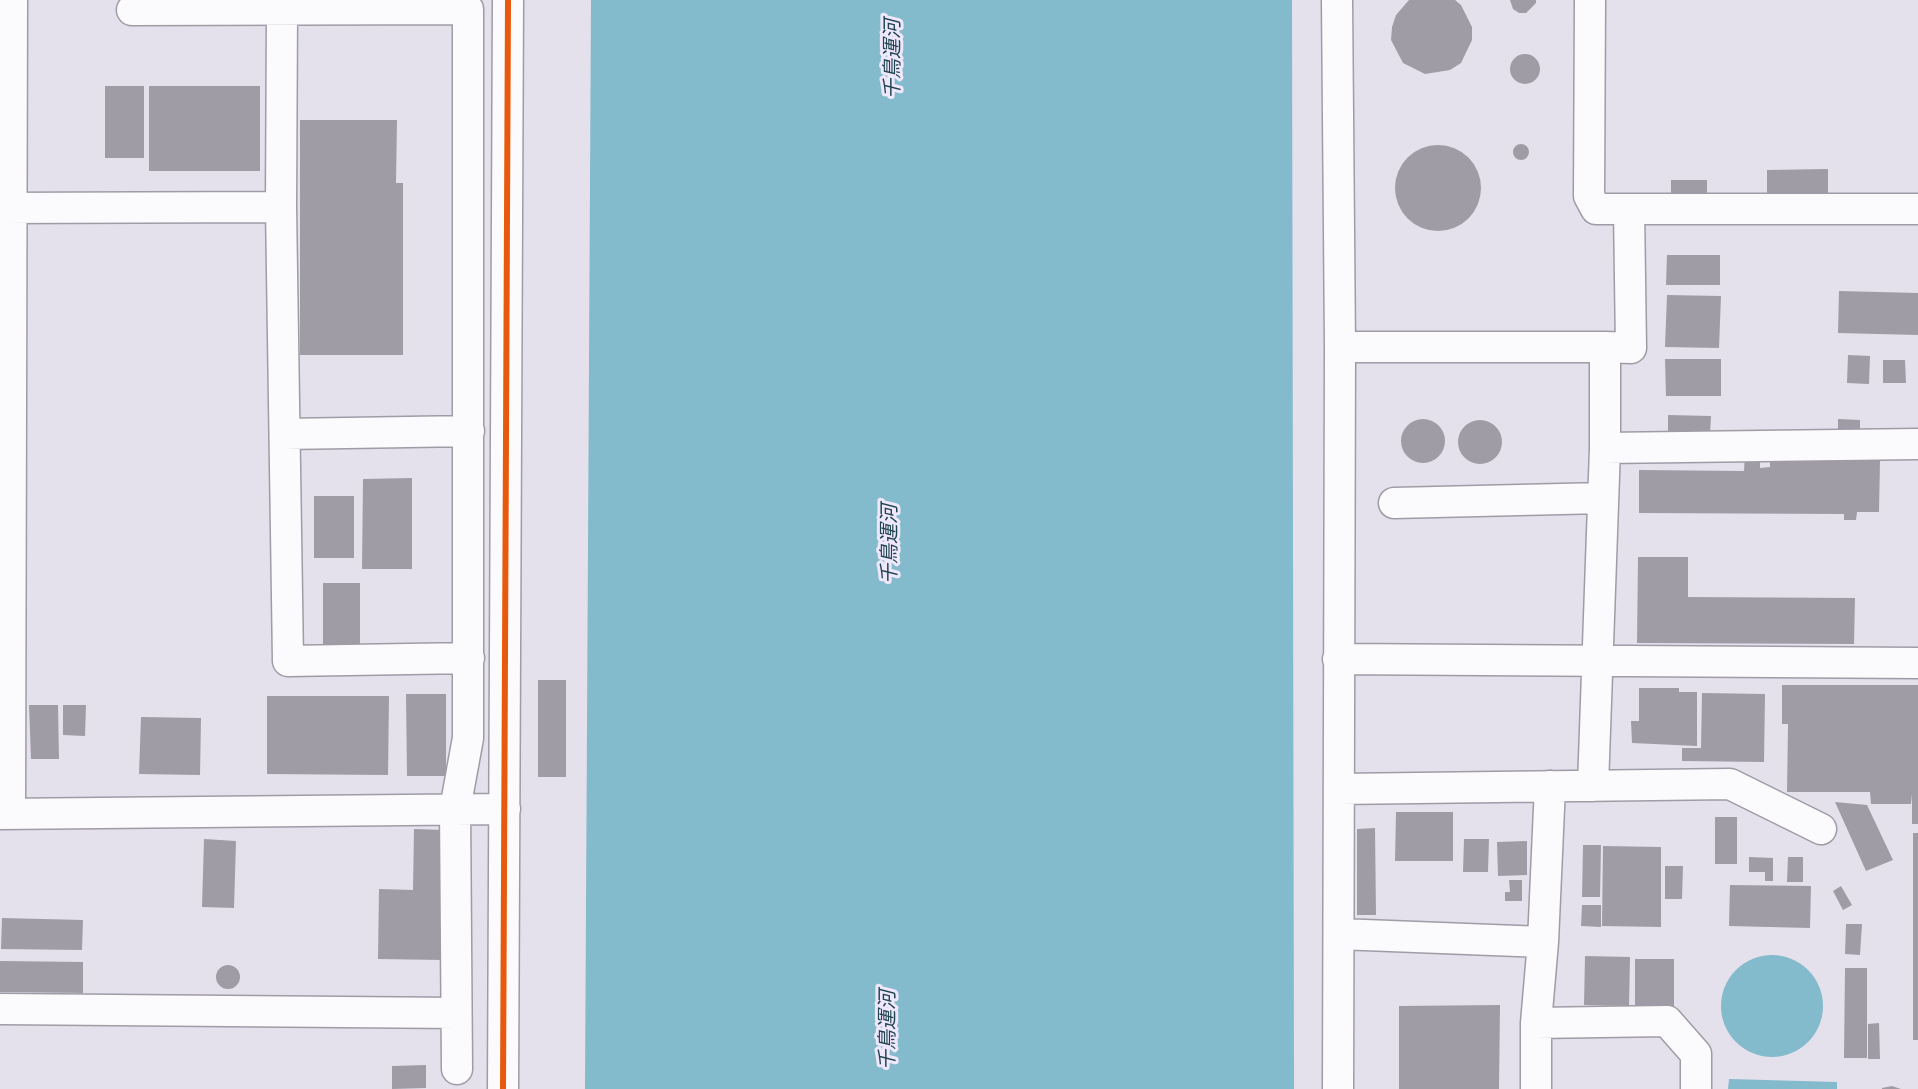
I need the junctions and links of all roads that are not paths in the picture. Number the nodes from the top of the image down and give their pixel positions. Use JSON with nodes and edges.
{"nodes":[{"id":1,"x":12,"y":0,"type":"edge"},
{"id":2,"x":508,"y":0,"type":"edge"},
{"id":3,"x":1337,"y":0,"type":"edge"},
{"id":4,"x":1590,"y":0,"type":"edge"},
{"id":5,"x":132,"y":9,"type":"dead end"},
{"id":6,"x":282,"y":9,"type":"junction"},
{"id":7,"x":281,"y":207,"type":"junction"},
{"id":8,"x":6,"y":208,"type":"edge"},
{"id":9,"x":1629,"y":209,"type":"junction"},
{"id":10,"x":1918,"y":209,"type":"edge"},
{"id":11,"x":1605,"y":347,"type":"junction"},
{"id":12,"x":1340,"y":348,"type":"junction"},
{"id":13,"x":469,"y":431,"type":"junction"},
{"id":14,"x":285,"y":434,"type":"junction"},
{"id":15,"x":1918,"y":444,"type":"edge"},
{"id":16,"x":1605,"y":448,"type":"junction"},
{"id":17,"x":1603,"y":498,"type":"junction"},
{"id":18,"x":1394,"y":503,"type":"dead end"},
{"id":19,"x":5,"y":655,"type":"edge"},
{"id":20,"x":469,"y":657,"type":"junction"},
{"id":21,"x":1338,"y":659,"type":"junction"},
{"id":22,"x":1597,"y":661,"type":"junction"},
{"id":23,"x":1918,"y":663,"type":"edge"},
{"id":24,"x":1550,"y":786,"type":"junction"},
{"id":25,"x":1593,"y":786,"type":"junction"},
{"id":26,"x":1339,"y":789,"type":"junction"},
{"id":27,"x":455,"y":809,"type":"junction"},
{"id":28,"x":505,"y":809,"type":"junction"},
{"id":29,"x":5,"y":814,"type":"edge"},
{"id":30,"x":1821,"y":830,"type":"dead end"},
{"id":31,"x":1339,"y":934,"type":"junction"},
{"id":32,"x":1543,"y":942,"type":"junction"},
{"id":33,"x":0,"y":1009,"type":"edge"},
{"id":34,"x":456,"y":1013,"type":"junction"},
{"id":35,"x":1536,"y":1023,"type":"junction"},
{"id":36,"x":457,"y":1069,"type":"dead end"},
{"id":37,"x":503,"y":1089,"type":"edge"},
{"id":38,"x":1338,"y":1089,"type":"edge"},
{"id":39,"x":1536,"y":1089,"type":"edge"},
{"id":40,"x":1696,"y":1089,"type":"edge"}],
"edges":[{"from":1,"to":8,"type":"street"},
{"from":2,"to":28,"type":"street"},
{"from":3,"to":12,"type":"street"},
{"from":4,"to":9,"type":"street"},
{"from":5,"to":6,"type":"street"},
{"from":6,"to":7,"type":"street"},
{"from":6,"to":13,"type":"street"},
{"from":7,"to":8,"type":"street"},
{"from":7,"to":14,"type":"street"},
{"from":8,"to":19,"type":"street"},
{"from":9,"to":10,"type":"street"},
{"from":9,"to":11,"type":"street"},
{"from":11,"to":12,"type":"street"},
{"from":11,"to":16,"type":"street"},
{"from":12,"to":21,"type":"street"},
{"from":13,"to":14,"type":"street"},
{"from":13,"to":20,"type":"street"},
{"from":14,"to":20,"type":"street"},
{"from":15,"to":16,"type":"street"},
{"from":16,"to":17,"type":"street"},
{"from":17,"to":18,"type":"street"},
{"from":17,"to":22,"type":"street"},
{"from":19,"to":29,"type":"street"},
{"from":20,"to":27,"type":"street"},
{"from":21,"to":22,"type":"street"},
{"from":21,"to":26,"type":"street"},
{"from":22,"to":23,"type":"street"},
{"from":22,"to":25,"type":"street"},
{"from":24,"to":25,"type":"street"},
{"from":24,"to":26,"type":"street"},
{"from":24,"to":32,"type":"street"},
{"from":25,"to":30,"type":"street"},
{"from":26,"to":31,"type":"street"},
{"from":27,"to":28,"type":"street"},
{"from":27,"to":29,"type":"street"},
{"from":27,"to":34,"type":"street"},
{"from":28,"to":37,"type":"street"},
{"from":31,"to":32,"type":"street"},
{"from":31,"to":38,"type":"street"},
{"from":32,"to":35,"type":"street"},
{"from":33,"to":34,"type":"street"},
{"from":34,"to":36,"type":"street"},
{"from":35,"to":39,"type":"street"},
{"from":35,"to":40,"type":"street"}]}
